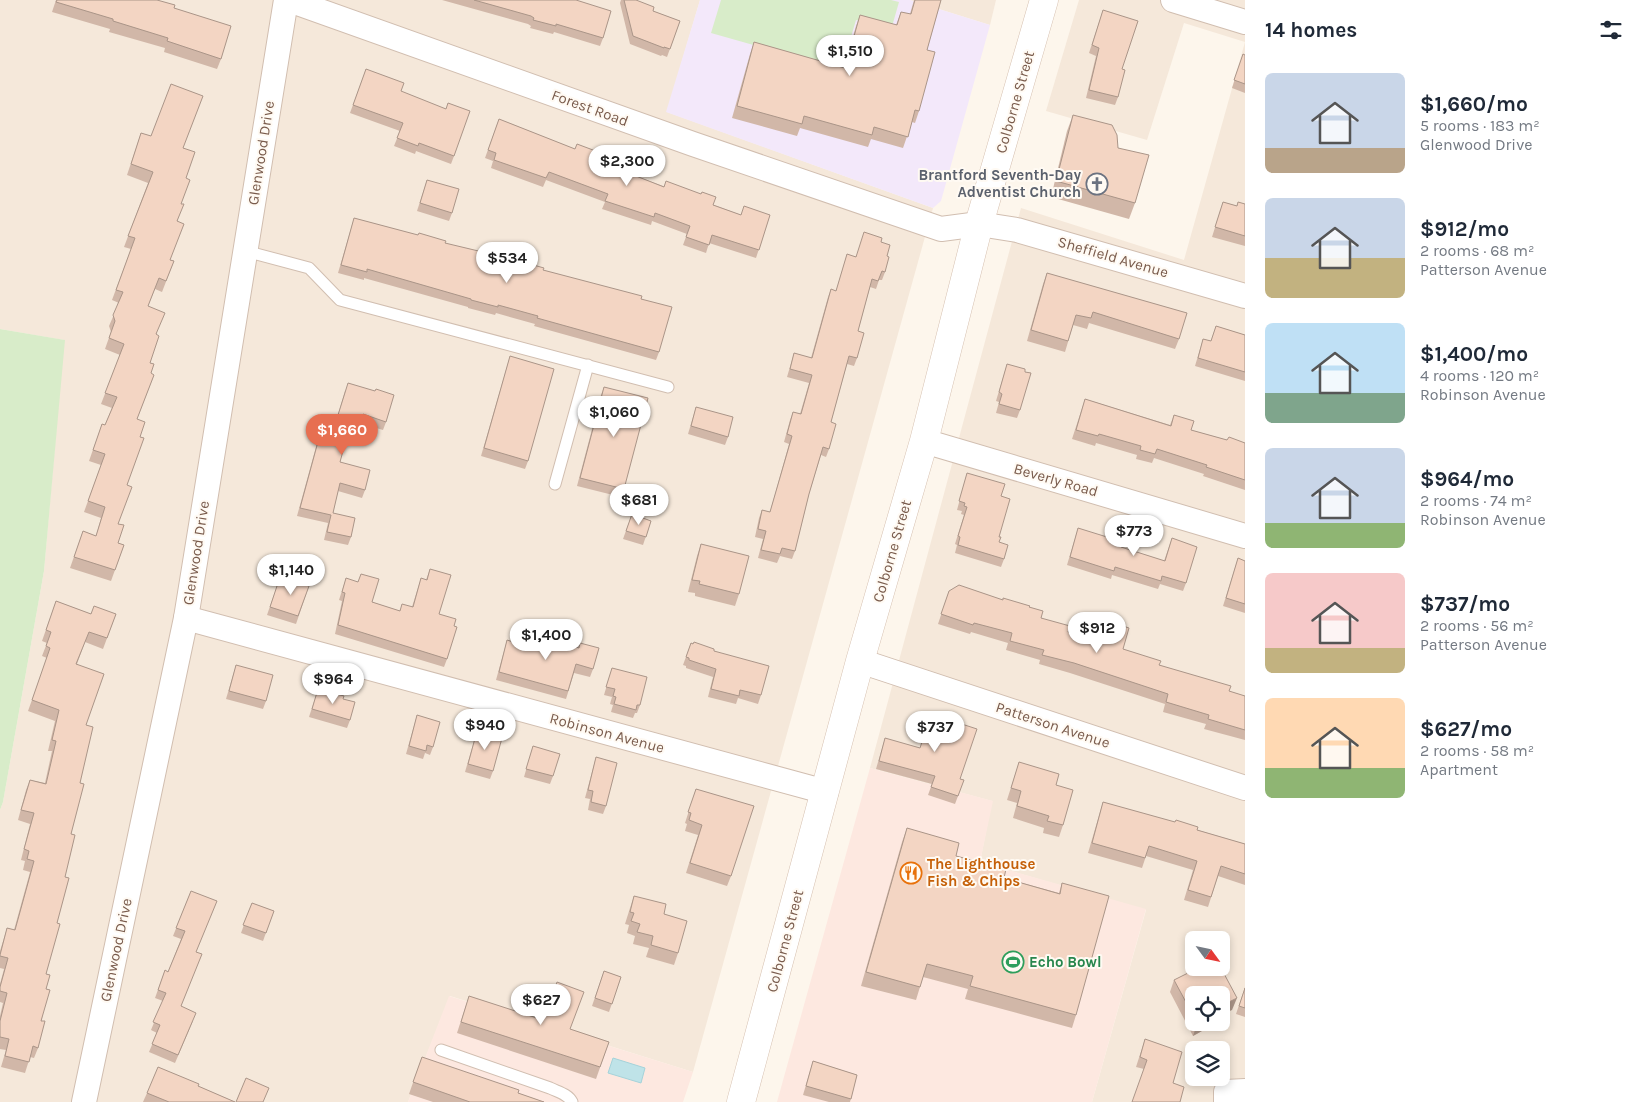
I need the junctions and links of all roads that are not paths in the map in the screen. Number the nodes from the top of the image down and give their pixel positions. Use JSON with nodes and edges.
{"nodes":[{"id":1,"x":287,"y":0,"type":"edge"},
{"id":2,"x":1044,"y":0,"type":"edge"},
{"id":3,"x":1173,"y":0,"type":"edge"},
{"id":4,"x":1245,"y":22,"type":"edge"},
{"id":5,"x":979,"y":224,"type":"junction"},
{"id":6,"x":245,"y":251,"type":"junction"},
{"id":7,"x":1245,"y":296,"type":"edge"},
{"id":8,"x":588,"y":366,"type":"junction"},
{"id":9,"x":668,"y":387,"type":"dead end"},
{"id":10,"x":924,"y":441,"type":"junction"},
{"id":11,"x":555,"y":484,"type":"dead end"},
{"id":12,"x":1245,"y":536,"type":"edge"},
{"id":13,"x":186,"y":618,"type":"junction"},
{"id":14,"x":860,"y":661,"type":"junction"},
{"id":15,"x":1245,"y":788,"type":"edge"},
{"id":16,"x":826,"y":792,"type":"junction"},
{"id":17,"x":441,"y":1050,"type":"dead end"},
{"id":18,"x":1245,"y":1091,"type":"edge"},
{"id":19,"x":84,"y":1102,"type":"edge"},
{"id":20,"x":572,"y":1102,"type":"edge"},
{"id":21,"x":741,"y":1102,"type":"edge"},
{"id":22,"x":1226,"y":1102,"type":"edge"}],
"edges":[{"from":1,"to":5,"type":"street","name":"Forest Road"},
{"from":1,"to":6,"type":"street","name":"Glenwood Drive"},
{"from":2,"to":5,"type":"main road","name":"Colborne Street"},
{"from":3,"to":4,"type":"street"},
{"from":5,"to":7,"type":"street","name":"Sheffield Avenue"},
{"from":5,"to":10,"type":"main road","name":"Colborne Street"},
{"from":6,"to":8,"type":"lane"},
{"from":6,"to":13,"type":"street","name":"Glenwood Drive"},
{"from":8,"to":9,"type":"lane"},
{"from":8,"to":11,"type":"lane"},
{"from":10,"to":12,"type":"street","name":"Beverly Road"},
{"from":10,"to":14,"type":"main road","name":"Colborne Street"},
{"from":13,"to":16,"type":"street","name":"Robinson Avenue"},
{"from":13,"to":19,"type":"street","name":"Glenwood Drive"},
{"from":14,"to":15,"type":"street","name":"Patterson Avenue"},
{"from":14,"to":16,"type":"main road","name":"Colborne Street"},
{"from":16,"to":21,"type":"main road","name":"Colborne Street"},
{"from":17,"to":20,"type":"lane"},
{"from":18,"to":22,"type":"street"}]}
